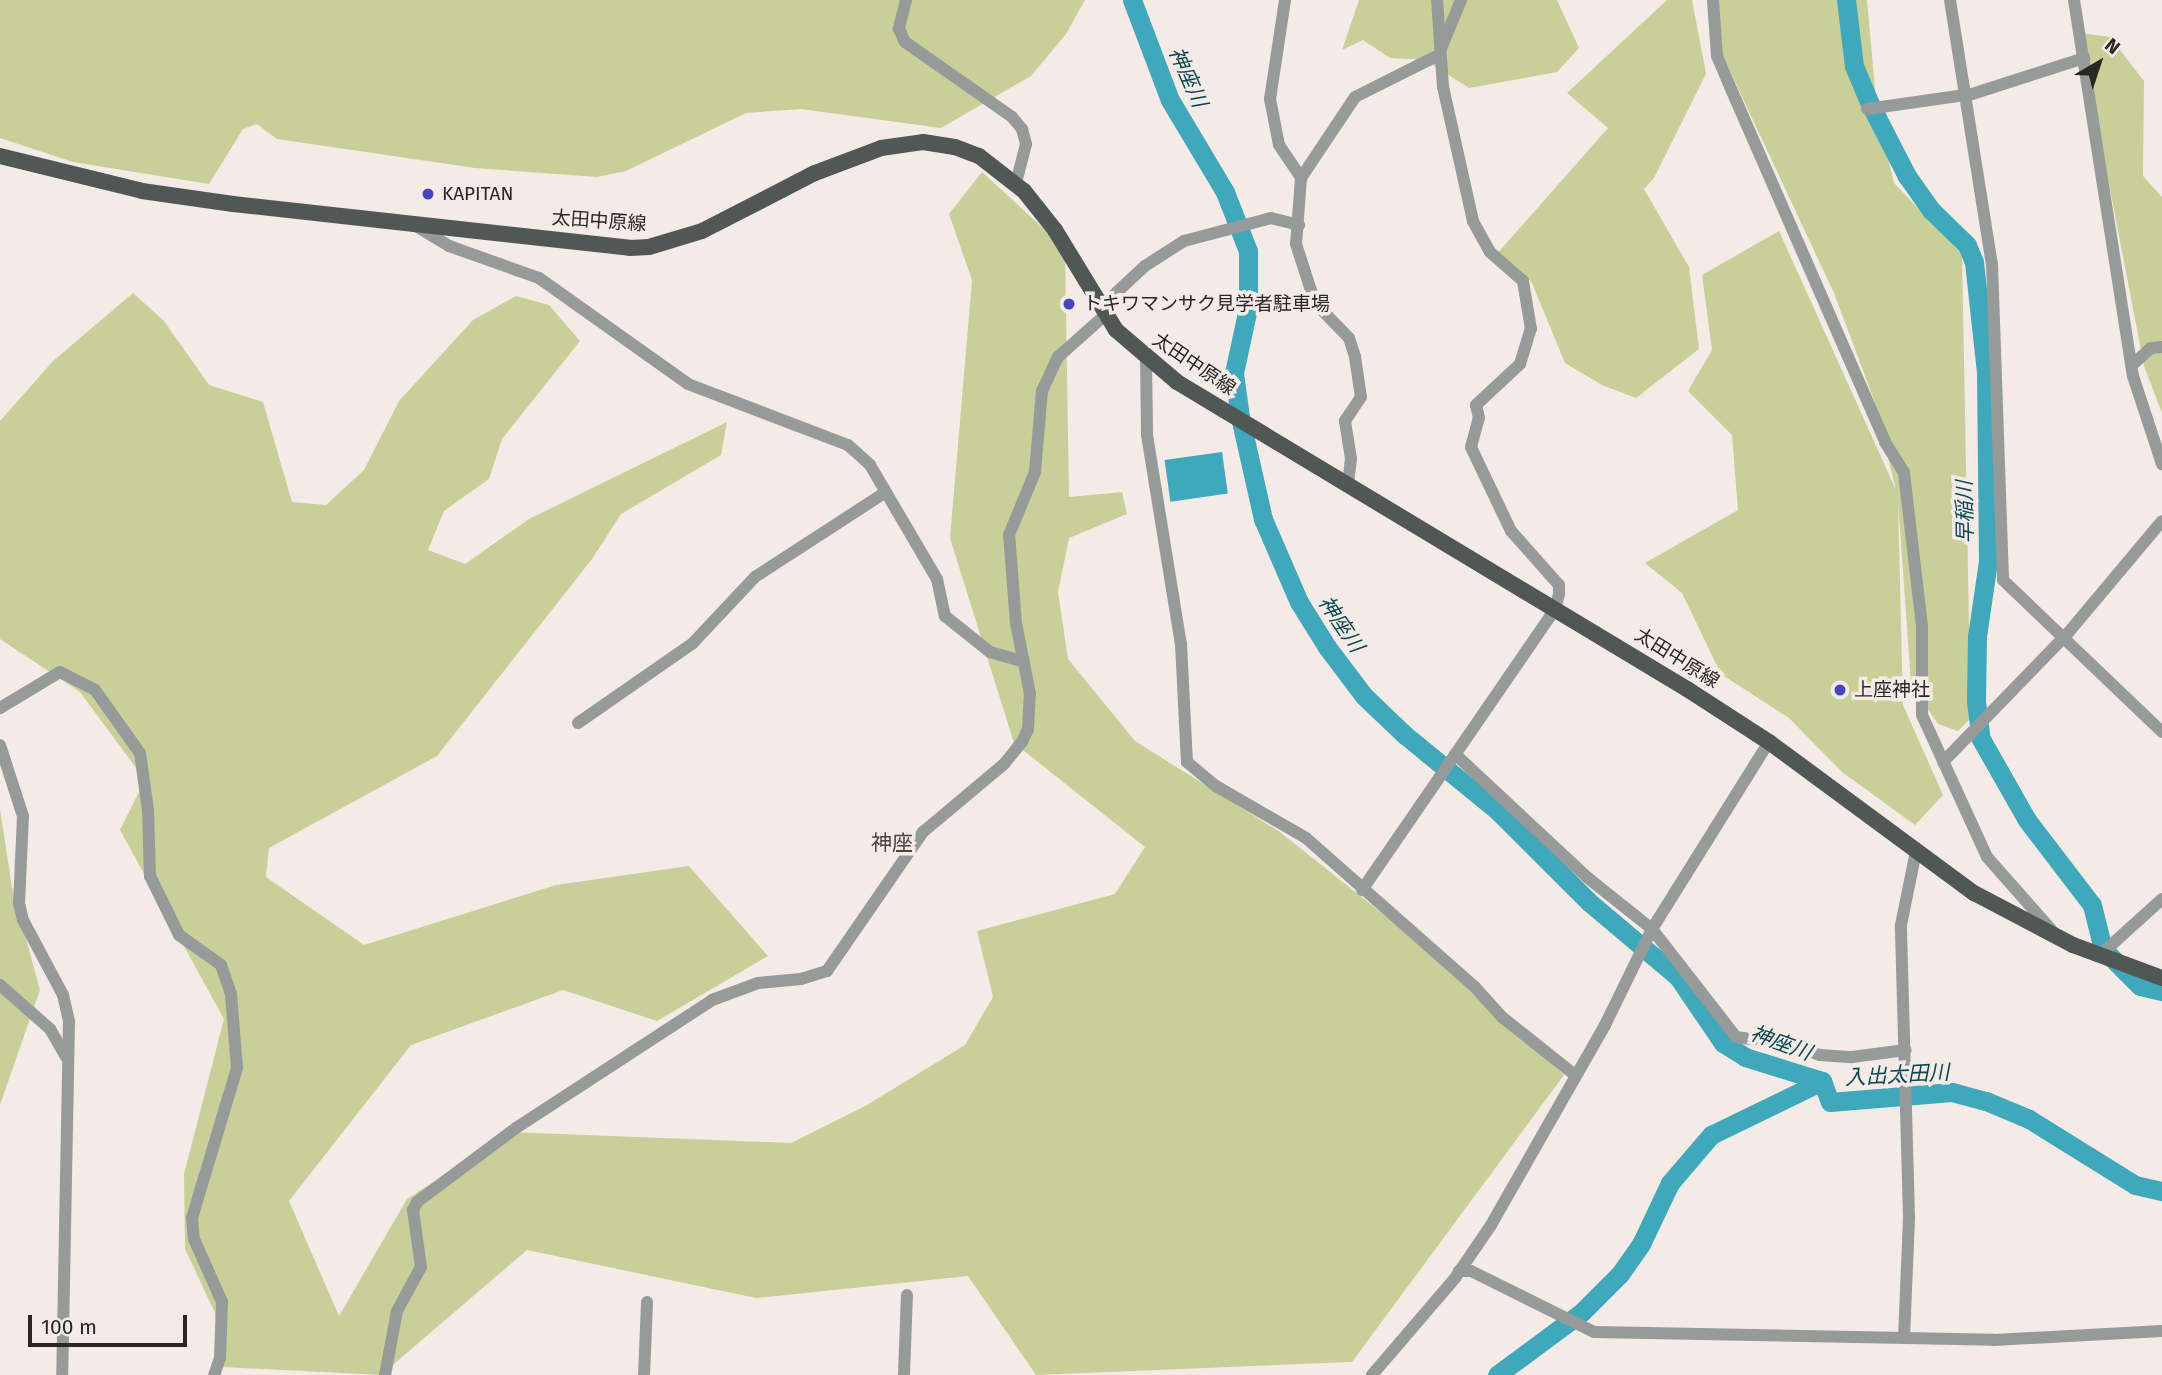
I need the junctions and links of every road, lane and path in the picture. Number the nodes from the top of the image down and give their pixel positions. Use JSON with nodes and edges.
{"nodes":[{"id":1,"x":906,"y":0,"type":"edge"},
{"id":2,"x":1285,"y":0,"type":"edge"},
{"id":3,"x":1437,"y":0,"type":"edge"},
{"id":4,"x":1461,"y":0,"type":"edge"},
{"id":5,"x":1713,"y":0,"type":"edge"},
{"id":6,"x":1950,"y":0,"type":"edge"},
{"id":7,"x":2074,"y":0,"type":"edge"},
{"id":8,"x":1439,"y":55,"type":"junction"},
{"id":9,"x":2084,"y":58,"type":"junction"},
{"id":10,"x":1964,"y":94,"type":"junction"},
{"id":11,"x":1867,"y":109,"type":"dead end"},
{"id":12,"x":0,"y":156,"type":"edge"},
{"id":13,"x":1301,"y":178,"type":"junction"},
{"id":14,"x":1016,"y":183,"type":"junction"},
{"id":15,"x":415,"y":225,"type":"junction"},
{"id":16,"x":1299,"y":225,"type":"junction"},
{"id":17,"x":1104,"y":316,"type":"junction"},
{"id":18,"x":2162,"y":347,"type":"edge"},
{"id":19,"x":1146,"y":359,"type":"junction"},
{"id":20,"x":2132,"y":365,"type":"junction"},
{"id":21,"x":2162,"y":464,"type":"edge"},
{"id":22,"x":1348,"y":484,"type":"junction"},
{"id":23,"x":886,"y":492,"type":"junction"},
{"id":24,"x":2162,"y":521,"type":"edge"},
{"id":25,"x":1555,"y":609,"type":"junction"},
{"id":26,"x":2063,"y":637,"type":"junction"},
{"id":27,"x":1024,"y":662,"type":"junction"},
{"id":28,"x":0,"y":708,"type":"edge"},
{"id":29,"x":578,"y":723,"type":"dead end"},
{"id":30,"x":2162,"y":732,"type":"edge"},
{"id":31,"x":1769,"y":742,"type":"junction"},
{"id":32,"x":0,"y":745,"type":"edge"},
{"id":33,"x":1455,"y":754,"type":"junction"},
{"id":34,"x":1943,"y":762,"type":"junction"},
{"id":35,"x":1916,"y":851,"type":"junction"},
{"id":36,"x":1362,"y":890,"type":"junction"},
{"id":37,"x":2162,"y":899,"type":"edge"},
{"id":38,"x":1651,"y":929,"type":"junction"},
{"id":39,"x":2057,"y":937,"type":"junction"},
{"id":40,"x":2099,"y":956,"type":"junction"},
{"id":41,"x":2162,"y":978,"type":"edge"},
{"id":42,"x":0,"y":985,"type":"edge"},
{"id":43,"x":1906,"y":1050,"type":"junction"},
{"id":44,"x":66,"y":1057,"type":"junction"},
{"id":45,"x":1575,"y":1075,"type":"junction"},
{"id":46,"x":1459,"y":1271,"type":"junction"},
{"id":47,"x":906,"y":1295,"type":"dead end"},
{"id":48,"x":647,"y":1302,"type":"dead end"},
{"id":49,"x":2162,"y":1331,"type":"edge"},
{"id":50,"x":1904,"y":1338,"type":"junction"},
{"id":51,"x":62,"y":1375,"type":"edge"},
{"id":52,"x":214,"y":1375,"type":"edge"},
{"id":53,"x":385,"y":1375,"type":"edge"},
{"id":54,"x":644,"y":1375,"type":"edge"},
{"id":55,"x":904,"y":1375,"type":"edge"},
{"id":56,"x":1372,"y":1375,"type":"edge"}],
"edges":[{"from":1,"to":14,"type":"street"},
{"from":2,"to":13,"type":"street"},
{"from":3,"to":8,"type":"street"},
{"from":4,"to":8,"type":"street"},
{"from":5,"to":34,"type":"street"},
{"from":6,"to":10,"type":"street"},
{"from":7,"to":9,"type":"street"},
{"from":8,"to":13,"type":"street"},
{"from":8,"to":25,"type":"street"},
{"from":9,"to":10,"type":"street"},
{"from":9,"to":20,"type":"street"},
{"from":10,"to":11,"type":"street"},
{"from":10,"to":26,"type":"street"},
{"from":12,"to":15,"type":"main road","name":"太田中原線"},
{"from":13,"to":16,"type":"street"},
{"from":14,"to":15,"type":"main road","name":"太田中原線"},
{"from":14,"to":17,"type":"main road","name":"太田中原線"},
{"from":15,"to":23,"type":"street"},
{"from":16,"to":17,"type":"street"},
{"from":16,"to":22,"type":"street"},
{"from":17,"to":19,"type":"main road","name":"太田中原線"},
{"from":17,"to":27,"type":"street"},
{"from":18,"to":20,"type":"street"},
{"from":19,"to":22,"type":"main road","name":"太田中原線"},
{"from":19,"to":36,"type":"street"},
{"from":20,"to":21,"type":"street"},
{"from":22,"to":25,"type":"main road","name":"太田中原線"},
{"from":23,"to":27,"type":"street"},
{"from":23,"to":29,"type":"street"},
{"from":24,"to":26,"type":"street"},
{"from":25,"to":31,"type":"main road","name":"太田中原線"},
{"from":25,"to":33,"type":"street"},
{"from":26,"to":30,"type":"street"},
{"from":26,"to":34,"type":"street"},
{"from":27,"to":53,"type":"street"},
{"from":28,"to":52,"type":"street"},
{"from":31,"to":35,"type":"main road","name":"太田中原線"},
{"from":31,"to":38,"type":"street"},
{"from":32,"to":44,"type":"street"},
{"from":33,"to":36,"type":"street"},
{"from":33,"to":38,"type":"street"},
{"from":34,"to":39,"type":"street"},
{"from":35,"to":39,"type":"main road","name":"太田中原線"},
{"from":35,"to":43,"type":"street"},
{"from":36,"to":45,"type":"street"},
{"from":37,"to":40,"type":"street"},
{"from":38,"to":43,"type":"street"},
{"from":38,"to":45,"type":"street"},
{"from":39,"to":40,"type":"main road","name":"太田中原線"},
{"from":40,"to":41,"type":"main road","name":"太田中原線"},
{"from":42,"to":44,"type":"street"},
{"from":43,"to":50,"type":"street"},
{"from":44,"to":51,"type":"street"},
{"from":45,"to":46,"type":"street"},
{"from":46,"to":50,"type":"street"},
{"from":46,"to":56,"type":"street"},
{"from":47,"to":55,"type":"street"},
{"from":48,"to":54,"type":"street"},
{"from":49,"to":50,"type":"street"}]}
